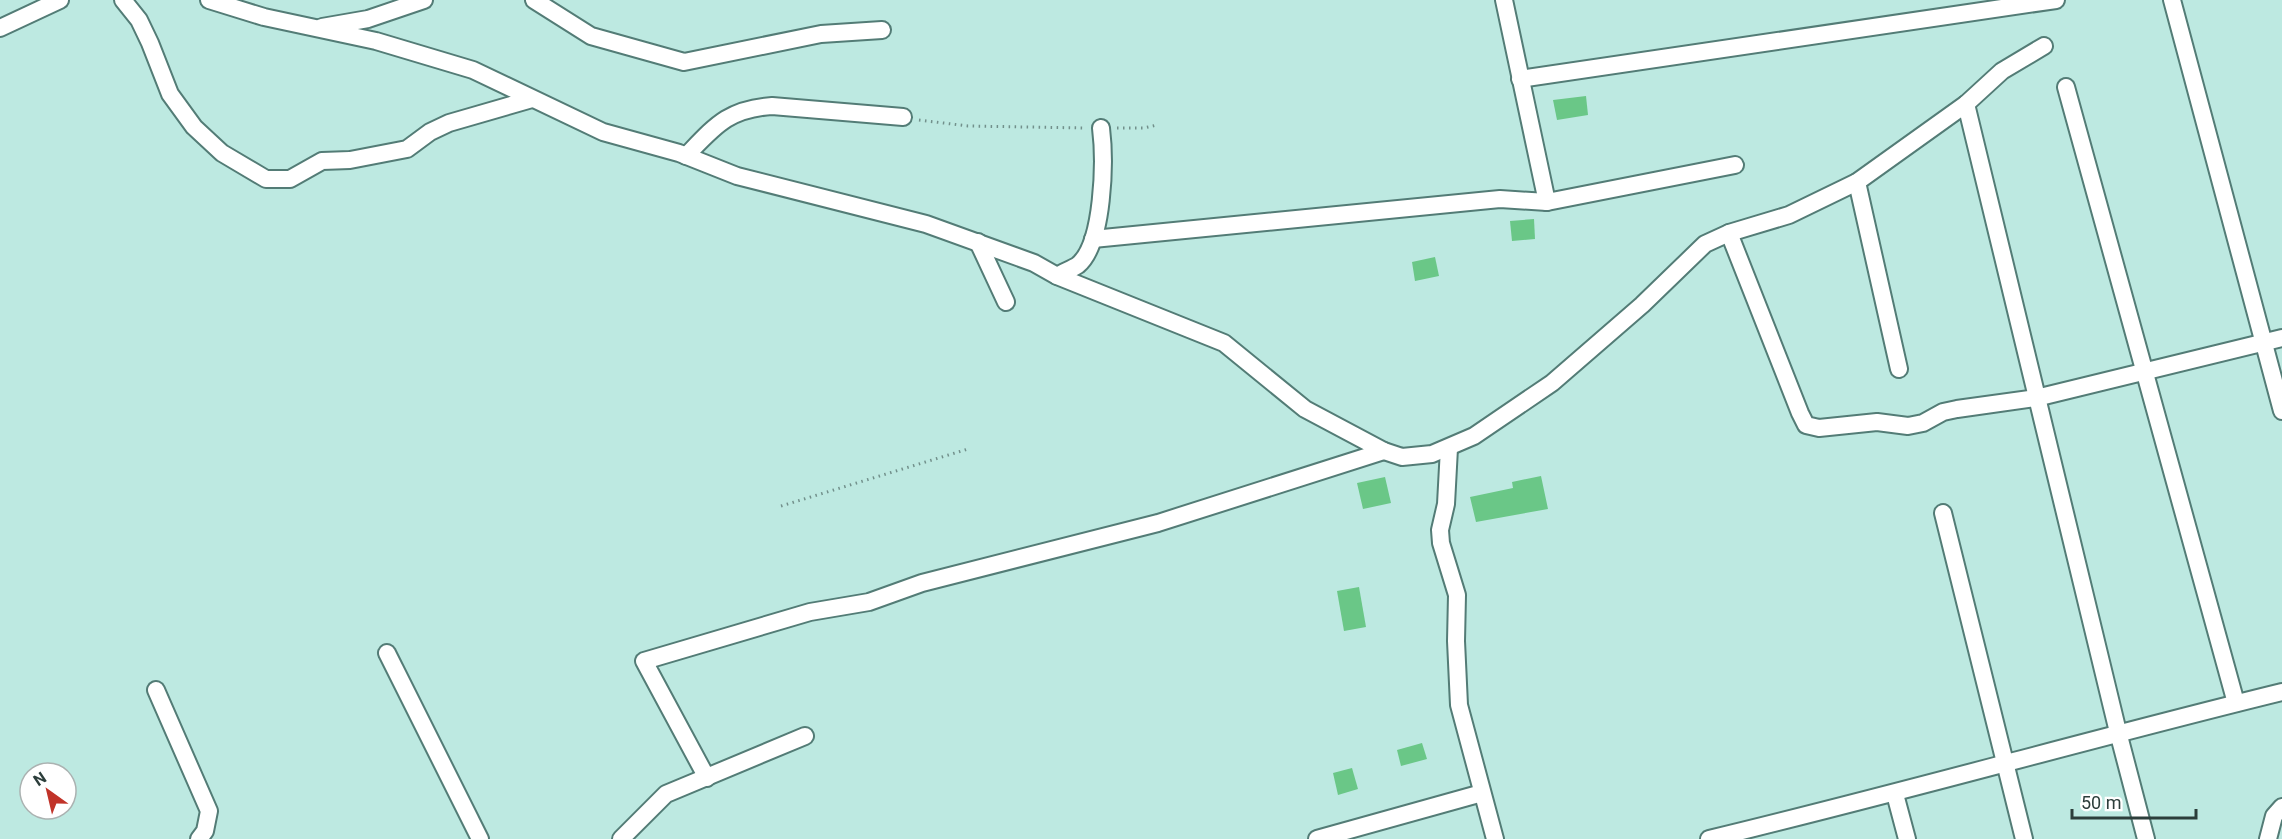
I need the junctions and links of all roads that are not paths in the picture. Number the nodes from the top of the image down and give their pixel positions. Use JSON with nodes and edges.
{"nodes":[{"id":1,"x":60,"y":0,"type":"edge"},
{"id":2,"x":123,"y":0,"type":"edge"},
{"id":3,"x":209,"y":0,"type":"edge"},
{"id":4,"x":424,"y":0,"type":"edge"},
{"id":5,"x":534,"y":0,"type":"edge"},
{"id":6,"x":1504,"y":0,"type":"edge"},
{"id":7,"x":2056,"y":0,"type":"edge"},
{"id":8,"x":2172,"y":0,"type":"edge"},
{"id":9,"x":0,"y":28,"type":"edge"},
{"id":10,"x":316,"y":28,"type":"junction"},
{"id":11,"x":882,"y":30,"type":"dead end"},
{"id":12,"x":2044,"y":46,"type":"dead end"},
{"id":13,"x":1520,"y":79,"type":"junction"},
{"id":14,"x":2066,"y":87,"type":"dead end"},
{"id":15,"x":532,"y":99,"type":"junction"},
{"id":16,"x":1966,"y":104,"type":"junction"},
{"id":17,"x":903,"y":117,"type":"road end"},
{"id":18,"x":1101,"y":128,"type":"road end"},
{"id":19,"x":686,"y":156,"type":"junction"},
{"id":20,"x":1735,"y":165,"type":"dead end"},
{"id":21,"x":1857,"y":182,"type":"junction"},
{"id":22,"x":1547,"y":202,"type":"junction"},
{"id":23,"x":1729,"y":233,"type":"junction"},
{"id":24,"x":1092,"y":239,"type":"junction"},
{"id":25,"x":978,"y":242,"type":"junction"},
{"id":26,"x":1057,"y":276,"type":"junction"},
{"id":27,"x":1006,"y":302,"type":"dead end"},
{"id":28,"x":2282,"y":338,"type":"edge"},
{"id":29,"x":2265,"y":342,"type":"junction"},
{"id":30,"x":1899,"y":369,"type":"dead end"},
{"id":31,"x":2144,"y":372,"type":"junction"},
{"id":32,"x":2036,"y":398,"type":"junction"},
{"id":33,"x":2282,"y":411,"type":"edge"},
{"id":34,"x":1449,"y":448,"type":"junction"},
{"id":35,"x":1384,"y":451,"type":"junction"},
{"id":36,"x":1943,"y":513,"type":"dead end"},
{"id":37,"x":387,"y":653,"type":"dead end"},
{"id":38,"x":156,"y":690,"type":"dead end"},
{"id":39,"x":2282,"y":692,"type":"edge"},
{"id":40,"x":2236,"y":703,"type":"junction"},
{"id":41,"x":2118,"y":732,"type":"junction"},
{"id":42,"x":805,"y":736,"type":"dead end"},
{"id":43,"x":2003,"y":765,"type":"junction"},
{"id":44,"x":707,"y":778,"type":"junction"},
{"id":45,"x":1482,"y":793,"type":"junction"},
{"id":46,"x":1895,"y":794,"type":"junction"},
{"id":47,"x":2282,"y":807,"type":"edge"},
{"id":48,"x":199,"y":839,"type":"edge"},
{"id":49,"x":480,"y":839,"type":"edge"},
{"id":50,"x":621,"y":839,"type":"edge"},
{"id":51,"x":1317,"y":839,"type":"edge"},
{"id":52,"x":1495,"y":839,"type":"edge"},
{"id":53,"x":1709,"y":839,"type":"edge"},
{"id":54,"x":1907,"y":839,"type":"edge"},
{"id":55,"x":2024,"y":839,"type":"edge"},
{"id":56,"x":2146,"y":839,"type":"edge"},
{"id":57,"x":2268,"y":839,"type":"edge"}],
"edges":[{"from":1,"to":9,"type":"street"},
{"from":2,"to":15,"type":"street"},
{"from":3,"to":10,"type":"street"},
{"from":4,"to":10,"type":"street"},
{"from":5,"to":11,"type":"street"},
{"from":6,"to":13,"type":"street"},
{"from":7,"to":13,"type":"street"},
{"from":8,"to":29,"type":"street"},
{"from":10,"to":15,"type":"street"},
{"from":12,"to":16,"type":"street"},
{"from":13,"to":22,"type":"street"},
{"from":14,"to":31,"type":"street"},
{"from":15,"to":19,"type":"street"},
{"from":16,"to":21,"type":"street"},
{"from":16,"to":32,"type":"street"},
{"from":17,"to":19,"type":"street"},
{"from":18,"to":24,"type":"street"},
{"from":19,"to":25,"type":"street"},
{"from":20,"to":22,"type":"street"},
{"from":21,"to":23,"type":"street"},
{"from":21,"to":30,"type":"street"},
{"from":22,"to":24,"type":"street"},
{"from":23,"to":32,"type":"street"},
{"from":23,"to":34,"type":"street"},
{"from":24,"to":26,"type":"street"},
{"from":25,"to":26,"type":"street"},
{"from":25,"to":27,"type":"street"},
{"from":26,"to":35,"type":"street"},
{"from":28,"to":29,"type":"street"},
{"from":29,"to":31,"type":"street"},
{"from":29,"to":33,"type":"street"},
{"from":31,"to":32,"type":"street"},
{"from":31,"to":40,"type":"street"},
{"from":32,"to":41,"type":"street"},
{"from":34,"to":35,"type":"street"},
{"from":34,"to":45,"type":"street"},
{"from":35,"to":44,"type":"street"},
{"from":36,"to":43,"type":"street"},
{"from":37,"to":49,"type":"street"},
{"from":38,"to":48,"type":"street"},
{"from":39,"to":40,"type":"street"},
{"from":40,"to":41,"type":"street"},
{"from":41,"to":43,"type":"street"},
{"from":41,"to":56,"type":"street"},
{"from":42,"to":44,"type":"street"},
{"from":43,"to":46,"type":"street"},
{"from":43,"to":55,"type":"street"},
{"from":44,"to":50,"type":"street"},
{"from":45,"to":51,"type":"street"},
{"from":45,"to":52,"type":"street"},
{"from":46,"to":53,"type":"street"},
{"from":46,"to":54,"type":"street"},
{"from":47,"to":57,"type":"street"}]}
